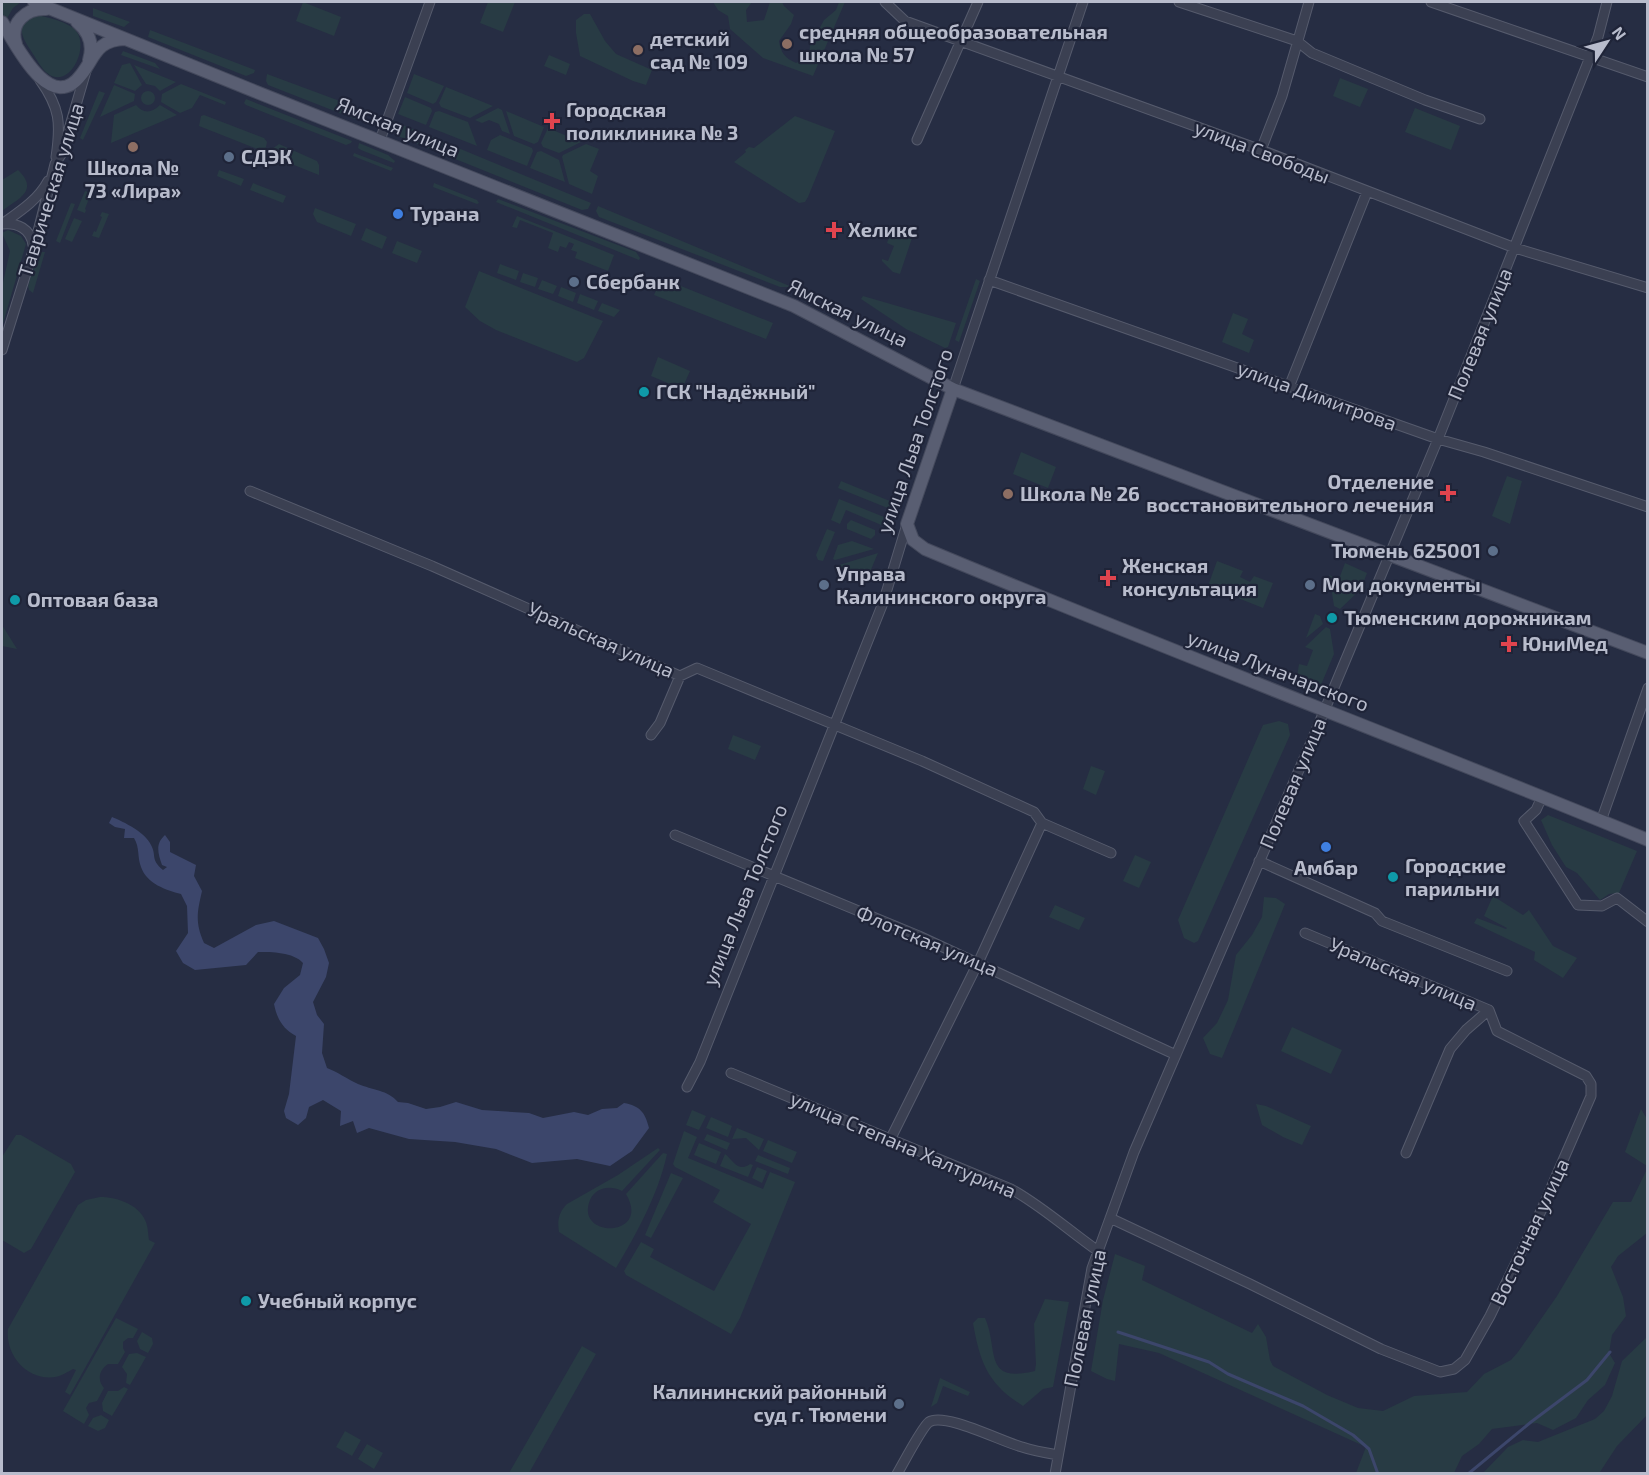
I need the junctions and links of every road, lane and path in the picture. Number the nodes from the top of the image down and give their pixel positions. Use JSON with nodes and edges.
{"nodes":[{"id":1,"x":34,"y":2,"type":"edge"},
{"id":2,"x":429,"y":2,"type":"edge"},
{"id":3,"x":885,"y":2,"type":"edge"},
{"id":4,"x":978,"y":2,"type":"edge"},
{"id":5,"x":1083,"y":2,"type":"edge"},
{"id":6,"x":1179,"y":2,"type":"edge"},
{"id":7,"x":1309,"y":2,"type":"edge"},
{"id":8,"x":1431,"y":2,"type":"edge"},
{"id":9,"x":1607,"y":2,"type":"edge"},
{"id":10,"x":54,"y":9,"type":"junction"},
{"id":11,"x":72,"y":17,"type":"junction"},
{"id":12,"x":2,"y":22,"type":"edge"},
{"id":13,"x":129,"y":40,"type":"junction"},
{"id":14,"x":961,"y":41,"type":"junction"},
{"id":15,"x":1297,"y":41,"type":"junction"},
{"id":16,"x":18,"y":48,"type":"junction"},
{"id":17,"x":1590,"y":57,"type":"junction"},
{"id":18,"x":88,"y":63,"type":"junction"},
{"id":19,"x":33,"y":70,"type":"junction"},
{"id":20,"x":1647,"y":76,"type":"edge"},
{"id":21,"x":1057,"y":77,"type":"junction"},
{"id":22,"x":1480,"y":119,"type":"dead end"},
{"id":23,"x":380,"y":140,"type":"junction"},
{"id":24,"x":916,"y":140,"type":"dead end"},
{"id":25,"x":1261,"y":150,"type":"junction"},
{"id":26,"x":56,"y":164,"type":"junction"},
{"id":27,"x":1367,"y":192,"type":"junction"},
{"id":28,"x":2,"y":224,"type":"edge"},
{"id":29,"x":1515,"y":248,"type":"junction"},
{"id":30,"x":33,"y":251,"type":"junction"},
{"id":31,"x":989,"y":280,"type":"junction"},
{"id":32,"x":1647,"y":288,"type":"edge"},
{"id":33,"x":2,"y":350,"type":"edge"},
{"id":34,"x":1289,"y":387,"type":"junction"},
{"id":35,"x":953,"y":389,"type":"junction"},
{"id":36,"x":1438,"y":439,"type":"junction"},
{"id":37,"x":250,"y":491,"type":"dead end"},
{"id":38,"x":1647,"y":507,"type":"edge"},
{"id":39,"x":907,"y":524,"type":"junction"},
{"id":40,"x":1389,"y":555,"type":"junction"},
{"id":41,"x":1647,"y":653,"type":"edge"},
{"id":42,"x":680,"y":676,"type":"junction"},
{"id":43,"x":1647,"y":688,"type":"edge"},
{"id":44,"x":1324,"y":710,"type":"junction"},
{"id":45,"x":834,"y":725,"type":"junction"},
{"id":46,"x":651,"y":735,"type":"dead end"},
{"id":47,"x":1542,"y":796,"type":"junction"},
{"id":48,"x":1601,"y":821,"type":"junction"},
{"id":49,"x":1042,"y":823,"type":"junction"},
{"id":50,"x":675,"y":835,"type":"dead end"},
{"id":51,"x":1647,"y":840,"type":"edge"},
{"id":52,"x":1112,"y":853,"type":"dead end"},
{"id":53,"x":1259,"y":861,"type":"junction"},
{"id":54,"x":774,"y":877,"type":"junction"},
{"id":55,"x":1647,"y":922,"type":"edge"},
{"id":56,"x":1305,"y":933,"type":"dead end"},
{"id":57,"x":978,"y":963,"type":"junction"},
{"id":58,"x":1507,"y":972,"type":"dead end"},
{"id":59,"x":1490,"y":1010,"type":"junction"},
{"id":60,"x":1176,"y":1055,"type":"junction"},
{"id":61,"x":731,"y":1072,"type":"dead end"},
{"id":62,"x":1586,"y":1076,"type":"joint"},
{"id":63,"x":687,"y":1087,"type":"dead end"},
{"id":64,"x":891,"y":1138,"type":"junction"},
{"id":65,"x":1406,"y":1153,"type":"dead end"},
{"id":66,"x":1110,"y":1218,"type":"junction"},
{"id":67,"x":1098,"y":1251,"type":"junction"},
{"id":68,"x":1058,"y":1455,"type":"junction"},
{"id":69,"x":897,"y":1473,"type":"edge"},
{"id":70,"x":1055,"y":1473,"type":"edge"}],
"edges":[{"from":1,"to":10,"type":"main road","name":"Ямская улица"},
{"from":2,"to":23,"type":"street"},
{"from":3,"to":14,"type":"street","name":"улица Свободы"},
{"from":4,"to":14,"type":"street"},
{"from":5,"to":21,"type":"street","name":"улица Льва Толстого"},
{"from":6,"to":15,"type":"street"},
{"from":7,"to":15,"type":"street"},
{"from":8,"to":17,"type":"street"},
{"from":9,"to":17,"type":"street","name":"Полевая улица"},
{"from":10,"to":11,"type":"main road","name":"Ямская улица"},
{"from":10,"to":16,"type":"main road"},
{"from":11,"to":13,"type":"main road","name":"Ямская улица"},
{"from":11,"to":18,"type":"main road"},
{"from":12,"to":16,"type":"main road"},
{"from":13,"to":18,"type":"main road"},
{"from":13,"to":23,"type":"main road","name":"Ямская улица"},
{"from":14,"to":21,"type":"street","name":"улица Свободы"},
{"from":14,"to":24,"type":"street"},
{"from":15,"to":22,"type":"street"},
{"from":15,"to":25,"type":"street"},
{"from":16,"to":19,"type":"main road"},
{"from":17,"to":20,"type":"street"},
{"from":17,"to":29,"type":"street","name":"Полевая улица"},
{"from":18,"to":19,"type":"main road"},
{"from":18,"to":26,"type":"street","name":"Таврическая улица"},
{"from":19,"to":26,"type":"street"},
{"from":21,"to":25,"type":"street","name":"улица Свободы"},
{"from":21,"to":31,"type":"street","name":"улица Льва Толстого"},
{"from":23,"to":35,"type":"main road","name":"Ямская улица"},
{"from":25,"to":27,"type":"street","name":"улица Свободы"},
{"from":26,"to":28,"type":"street"},
{"from":26,"to":30,"type":"street","name":"Таврическая улица"},
{"from":27,"to":29,"type":"street","name":"улица Свободы"},
{"from":27,"to":34,"type":"street"},
{"from":28,"to":30,"type":"street"},
{"from":29,"to":32,"type":"street","name":"улица Свободы"},
{"from":29,"to":36,"type":"street","name":"Полевая улица"},
{"from":30,"to":33,"type":"street","name":"Таврическая улица"},
{"from":31,"to":34,"type":"street","name":"улица Димитрова"},
{"from":31,"to":35,"type":"street","name":"улица Льва Толстого"},
{"from":34,"to":36,"type":"street","name":"улица Димитрова"},
{"from":35,"to":39,"type":"main road","name":"улица Льва Толстого"},
{"from":35,"to":40,"type":"main road","name":"Ямская улица"},
{"from":36,"to":38,"type":"street","name":"улица Димитрова"},
{"from":36,"to":40,"type":"street","name":"Полевая улица"},
{"from":37,"to":42,"type":"street","name":"Уральская улица"},
{"from":39,"to":44,"type":"main road","name":"улица Луначарского"},
{"from":39,"to":45,"type":"street","name":"улица Льва Толстого"},
{"from":40,"to":41,"type":"main road","name":"Ямская улица"},
{"from":40,"to":44,"type":"street","name":"Полевая улица"},
{"from":42,"to":45,"type":"street","name":"Уральская улица"},
{"from":42,"to":46,"type":"street"},
{"from":43,"to":48,"type":"street"},
{"from":44,"to":47,"type":"main road","name":"улица Луначарского"},
{"from":44,"to":53,"type":"street","name":"Полевая улица"},
{"from":45,"to":49,"type":"street","name":"Уральская улица"},
{"from":45,"to":54,"type":"street","name":"улица Льва Толстого"},
{"from":47,"to":48,"type":"main road","name":"улица Луначарского"},
{"from":47,"to":55,"type":"street"},
{"from":48,"to":51,"type":"main road","name":"улица Луначарского"},
{"from":49,"to":52,"type":"street","name":"Уральская улица"},
{"from":49,"to":57,"type":"street"},
{"from":50,"to":54,"type":"street","name":"Флотская улица"},
{"from":53,"to":58,"type":"street","name":"Уральская улица"},
{"from":53,"to":60,"type":"street","name":"Полевая улица"},
{"from":54,"to":57,"type":"street","name":"Флотская улица"},
{"from":54,"to":63,"type":"street","name":"улица Льва Толстого"},
{"from":56,"to":59,"type":"street","name":"Уральская улица"},
{"from":57,"to":60,"type":"street","name":"Флотская улица"},
{"from":57,"to":64,"type":"street"},
{"from":59,"to":62,"type":"street","name":"Уральская улица"},
{"from":59,"to":65,"type":"street"},
{"from":60,"to":66,"type":"street","name":"Полевая улица"},
{"from":61,"to":64,"type":"street","name":"улица Степана Халтурина"},
{"from":62,"to":66,"type":"street","name":"Восточная улица"},
{"from":64,"to":67,"type":"street","name":"улица Степана Халтурина"},
{"from":66,"to":67,"type":"street","name":"Полевая улица"},
{"from":67,"to":68,"type":"street","name":"Полевая улица"},
{"from":68,"to":69,"type":"street"},
{"from":68,"to":70,"type":"street","name":"Полевая улица"}]}
